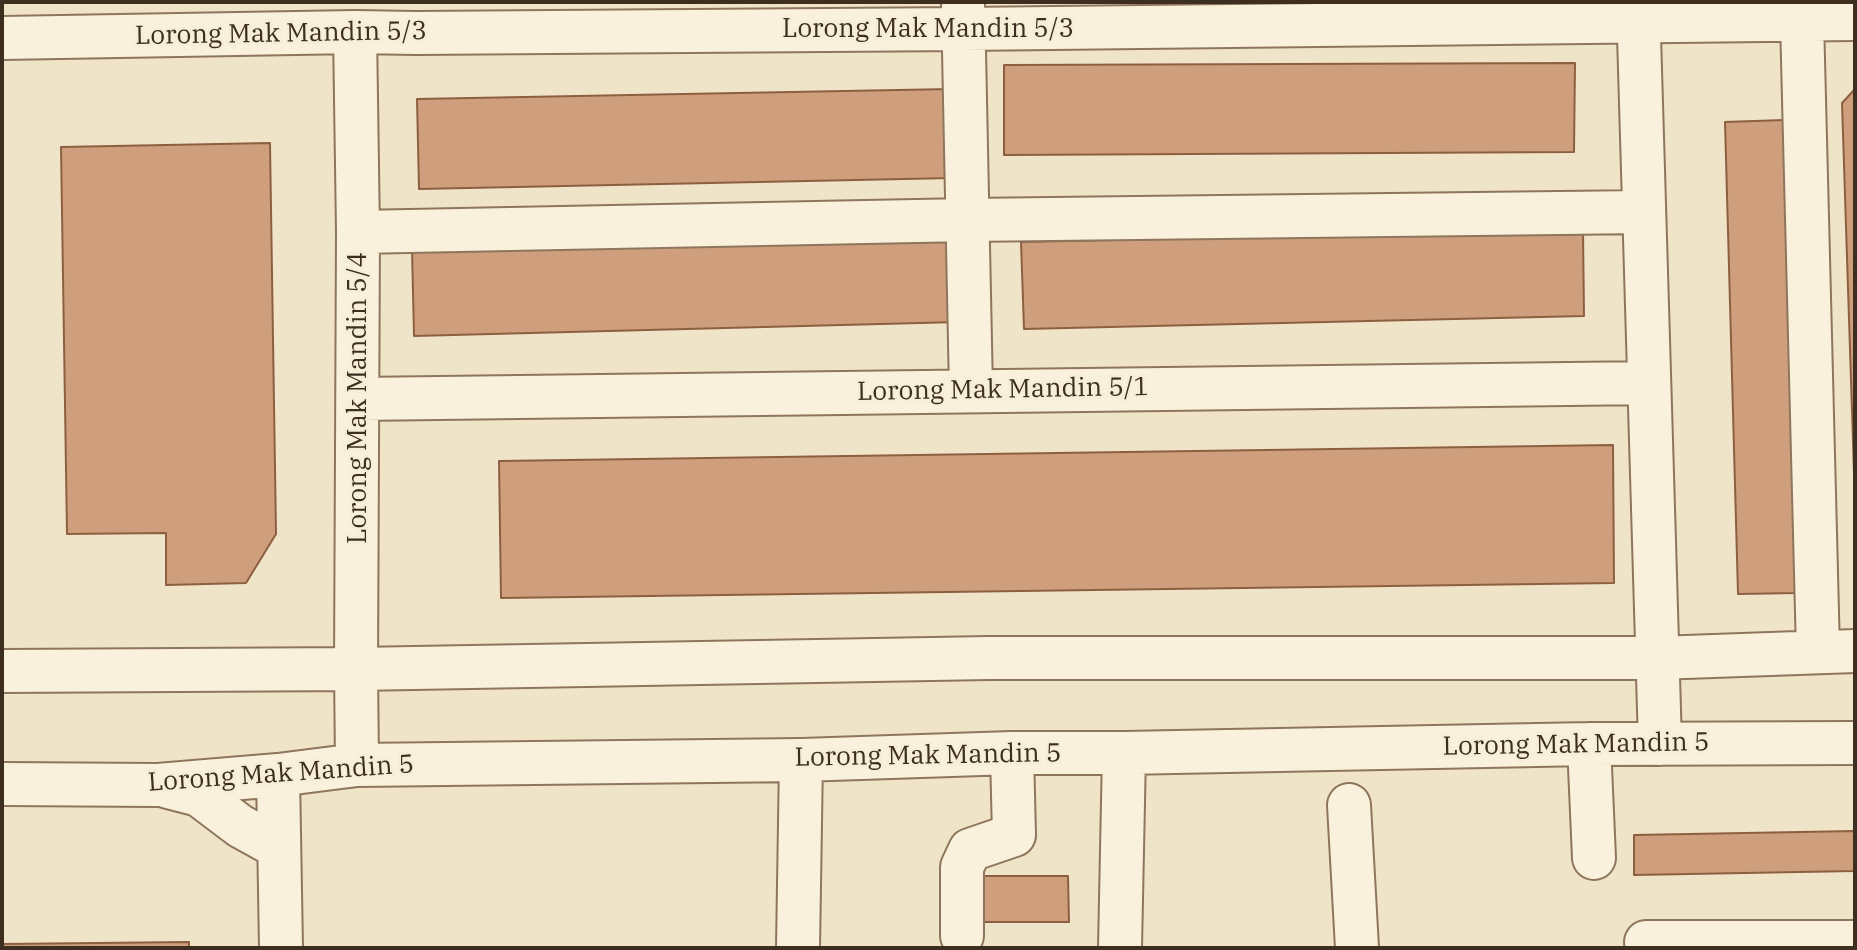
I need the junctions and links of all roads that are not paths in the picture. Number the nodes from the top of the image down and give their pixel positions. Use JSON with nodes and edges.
{"nodes":[{"id":1,"x":1638,"y":12,"type":"edge"},
{"id":2,"x":963,"y":16,"type":"edge"},
{"id":3,"x":415,"y":17,"type":"edge"},
{"id":4,"x":1855,"y":19,"type":"edge"},
{"id":5,"x":1802,"y":20,"type":"junction"},
{"id":6,"x":355,"y":32,"type":"junction"},
{"id":7,"x":2,"y":38,"type":"edge"},
{"id":8,"x":1644,"y":212,"type":"junction"},
{"id":9,"x":967,"y":220,"type":"junction"},
{"id":10,"x":358,"y":232,"type":"junction"},
{"id":11,"x":1649,"y":383,"type":"junction"},
{"id":12,"x":971,"y":391,"type":"junction"},
{"id":13,"x":358,"y":399,"type":"junction"},
{"id":14,"x":1836,"y":652,"type":"edge"},
{"id":15,"x":1657,"y":658,"type":"junction"},
{"id":16,"x":356,"y":669,"type":"junction"},
{"id":17,"x":2,"y":671,"type":"edge"},
{"id":18,"x":1855,"y":743,"type":"edge"},
{"id":19,"x":1589,"y":744,"type":"junction"},
{"id":20,"x":1660,"y":744,"type":"junction"},
{"id":21,"x":1012,"y":753,"type":"junction"},
{"id":22,"x":1124,"y":753,"type":"junction"},
{"id":23,"x":801,"y":760,"type":"junction"},
{"id":24,"x":357,"y":765,"type":"junction"},
{"id":25,"x":278,"y":775,"type":"junction"},
{"id":26,"x":2,"y":784,"type":"edge"},
{"id":27,"x":158,"y":785,"type":"junction"},
{"id":28,"x":1349,"y":805,"type":"dead end"},
{"id":29,"x":278,"y":847,"type":"junction"},
{"id":30,"x":1594,"y":858,"type":"dead end"},
{"id":31,"x":962,"y":936,"type":"dead end"},
{"id":32,"x":1646,"y":942,"type":"dead end"},
{"id":33,"x":1855,"y":942,"type":"edge"},
{"id":34,"x":281,"y":948,"type":"edge"},
{"id":35,"x":798,"y":948,"type":"edge"},
{"id":36,"x":1120,"y":948,"type":"edge"},
{"id":37,"x":1357,"y":948,"type":"edge"}],
"edges":[{"from":1,"to":2,"type":"street","name":"Lorong Mak Mandin 5/3"},
{"from":1,"to":5,"type":"street","name":"Lorong Mak Mandin 5/3"},
{"from":1,"to":8,"type":"street"},
{"from":2,"to":3,"type":"street","name":"Lorong Mak Mandin 5/3"},
{"from":2,"to":9,"type":"street"},
{"from":3,"to":6,"type":"street","name":"Lorong Mak Mandin 5/3"},
{"from":4,"to":5,"type":"street","name":"Lorong Mak Mandin 5/3"},
{"from":5,"to":14,"type":"street"},
{"from":6,"to":7,"type":"street","name":"Lorong Mak Mandin 5/3"},
{"from":6,"to":10,"type":"street","name":"Lorong Mak Mandin 5/4"},
{"from":8,"to":9,"type":"street"},
{"from":8,"to":11,"type":"street"},
{"from":9,"to":10,"type":"street"},
{"from":9,"to":12,"type":"street"},
{"from":10,"to":13,"type":"street","name":"Lorong Mak Mandin 5/4"},
{"from":11,"to":12,"type":"street","name":"Lorong Mak Mandin 5/1"},
{"from":11,"to":15,"type":"street"},
{"from":12,"to":13,"type":"street","name":"Lorong Mak Mandin 5/1"},
{"from":13,"to":16,"type":"street","name":"Lorong Mak Mandin 5/4"},
{"from":14,"to":15,"type":"street"},
{"from":15,"to":16,"type":"street"},
{"from":15,"to":20,"type":"street"},
{"from":16,"to":17,"type":"street"},
{"from":16,"to":24,"type":"street","name":"Lorong Mak Mandin 5/4"},
{"from":18,"to":20,"type":"street","name":"Lorong Mak Mandin 5"},
{"from":19,"to":20,"type":"street","name":"Lorong Mak Mandin 5"},
{"from":19,"to":22,"type":"street","name":"Lorong Mak Mandin 5"},
{"from":19,"to":30,"type":"street"},
{"from":21,"to":22,"type":"street","name":"Lorong Mak Mandin 5"},
{"from":21,"to":23,"type":"street","name":"Lorong Mak Mandin 5"},
{"from":21,"to":31,"type":"street"},
{"from":22,"to":36,"type":"street"},
{"from":23,"to":24,"type":"street","name":"Lorong Mak Mandin 5"},
{"from":23,"to":35,"type":"street"},
{"from":24,"to":25,"type":"street","name":"Lorong Mak Mandin 5"},
{"from":25,"to":27,"type":"street","name":"Lorong Mak Mandin 5"},
{"from":25,"to":29,"type":"street"},
{"from":26,"to":27,"type":"street","name":"Lorong Mak Mandin 5"},
{"from":27,"to":29,"type":"street"},
{"from":28,"to":37,"type":"street"},
{"from":29,"to":34,"type":"street"},
{"from":32,"to":33,"type":"street"}]}
